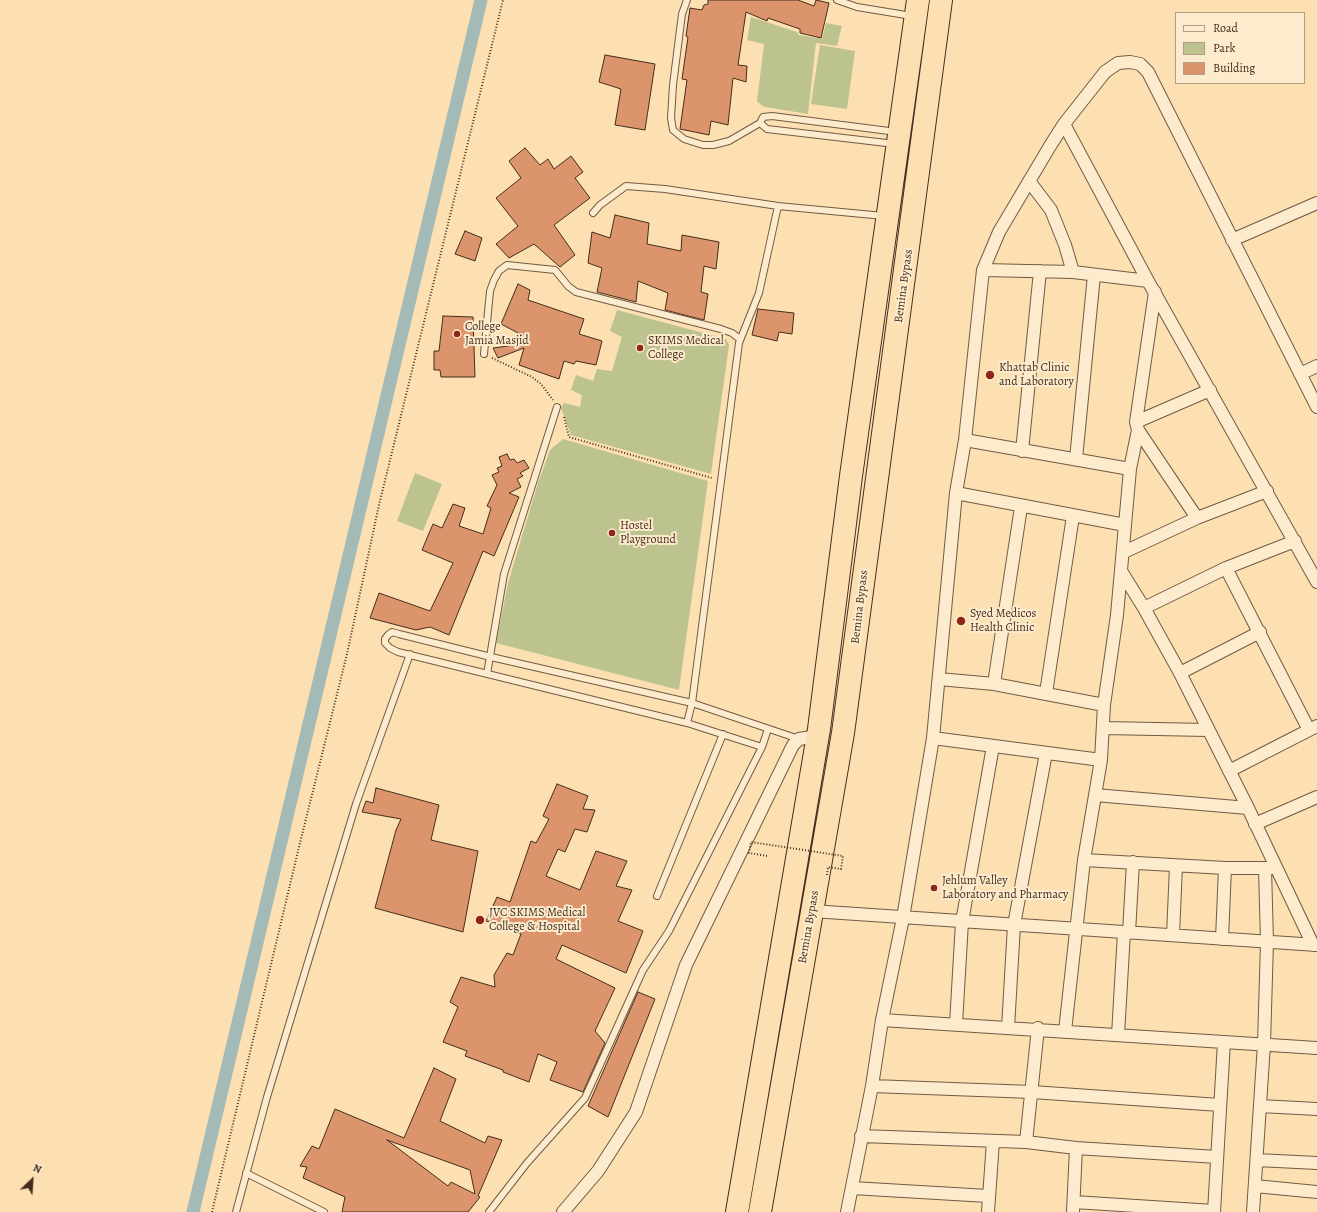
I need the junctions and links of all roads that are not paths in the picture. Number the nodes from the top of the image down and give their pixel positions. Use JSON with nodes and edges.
{"nodes":[{"id":1,"x":687,"y":0,"type":"edge"},
{"id":2,"x":837,"y":0,"type":"edge"},
{"id":3,"x":941,"y":0,"type":"edge"},
{"id":4,"x":917,"y":8,"type":"edge"},
{"id":5,"x":760,"y":123,"type":"junction"},
{"id":6,"x":1064,"y":124,"type":"junction"},
{"id":7,"x":900,"y":138,"type":"junction"},
{"id":8,"x":1029,"y":181,"type":"junction"},
{"id":9,"x":1317,"y":202,"type":"edge"},
{"id":10,"x":778,"y":206,"type":"junction"},
{"id":11,"x":593,"y":213,"type":"dead end"},
{"id":12,"x":889,"y":217,"type":"junction"},
{"id":13,"x":1232,"y":240,"type":"junction"},
{"id":14,"x":983,"y":270,"type":"junction"},
{"id":15,"x":1040,"y":271,"type":"junction"},
{"id":16,"x":1073,"y":272,"type":"junction"},
{"id":17,"x":1094,"y":275,"type":"junction"},
{"id":18,"x":1148,"y":281,"type":"junction"},
{"id":19,"x":1155,"y":292,"type":"junction"},
{"id":20,"x":740,"y":339,"type":"junction"},
{"id":21,"x":484,"y":354,"type":"road end"},
{"id":22,"x":1317,"y":366,"type":"edge"},
{"id":23,"x":1300,"y":374,"type":"junction"},
{"id":24,"x":1210,"y":390,"type":"junction"},
{"id":25,"x":557,"y":407,"type":"road end"},
{"id":26,"x":1317,"y":408,"type":"edge"},
{"id":27,"x":1137,"y":426,"type":"junction"},
{"id":28,"x":965,"y":440,"type":"junction"},
{"id":29,"x":1022,"y":451,"type":"junction"},
{"id":30,"x":1076,"y":459,"type":"junction"},
{"id":31,"x":1130,"y":468,"type":"junction"},
{"id":32,"x":1267,"y":491,"type":"junction"},
{"id":33,"x":956,"y":493,"type":"junction"},
{"id":34,"x":1021,"y":507,"type":"junction"},
{"id":35,"x":1073,"y":516,"type":"junction"},
{"id":36,"x":1197,"y":518,"type":"junction"},
{"id":37,"x":1125,"y":525,"type":"junction"},
{"id":38,"x":1295,"y":541,"type":"junction"},
{"id":39,"x":1124,"y":552,"type":"junction"},
{"id":40,"x":1226,"y":568,"type":"junction"},
{"id":41,"x":1121,"y":571,"type":"junction"},
{"id":42,"x":1317,"y":582,"type":"edge"},
{"id":43,"x":1144,"y":608,"type":"junction"},
{"id":44,"x":1260,"y":632,"type":"junction"},
{"id":45,"x":410,"y":654,"type":"junction"},
{"id":46,"x":490,"y":657,"type":"junction"},
{"id":47,"x":487,"y":674,"type":"junction"},
{"id":48,"x":1180,"y":674,"type":"junction"},
{"id":49,"x":939,"y":679,"type":"junction"},
{"id":50,"x":994,"y":684,"type":"junction"},
{"id":51,"x":1046,"y":694,"type":"junction"},
{"id":52,"x":692,"y":703,"type":"junction"},
{"id":53,"x":1104,"y":705,"type":"junction"},
{"id":54,"x":687,"y":723,"type":"junction"},
{"id":55,"x":1103,"y":728,"type":"junction"},
{"id":56,"x":1313,"y":728,"type":"edge"},
{"id":57,"x":768,"y":729,"type":"junction"},
{"id":58,"x":1208,"y":730,"type":"junction"},
{"id":59,"x":723,"y":734,"type":"junction"},
{"id":60,"x":808,"y":738,"type":"junction"},
{"id":61,"x":933,"y":738,"type":"junction"},
{"id":62,"x":993,"y":746,"type":"junction"},
{"id":63,"x":762,"y":747,"type":"junction"},
{"id":64,"x":1046,"y":753,"type":"junction"},
{"id":65,"x":1101,"y":760,"type":"junction"},
{"id":66,"x":1229,"y":771,"type":"junction"},
{"id":67,"x":1095,"y":795,"type":"junction"},
{"id":68,"x":1317,"y":798,"type":"edge"},
{"id":69,"x":1248,"y":808,"type":"junction"},
{"id":70,"x":1255,"y":824,"type":"junction"},
{"id":71,"x":1084,"y":860,"type":"junction"},
{"id":72,"x":1133,"y":862,"type":"junction"},
{"id":73,"x":1176,"y":866,"type":"junction"},
{"id":74,"x":1225,"y":868,"type":"junction"},
{"id":75,"x":1271,"y":868,"type":"junction"},
{"id":76,"x":657,"y":896,"type":"dead end"},
{"id":77,"x":812,"y":911,"type":"junction"},
{"id":78,"x":903,"y":918,"type":"junction"},
{"id":79,"x":962,"y":922,"type":"junction"},
{"id":80,"x":1014,"y":925,"type":"junction"},
{"id":81,"x":1075,"y":929,"type":"junction"},
{"id":82,"x":1127,"y":932,"type":"junction"},
{"id":83,"x":1173,"y":935,"type":"junction"},
{"id":84,"x":1222,"y":939,"type":"junction"},
{"id":85,"x":1267,"y":942,"type":"junction"},
{"id":86,"x":1315,"y":945,"type":"edge"},
{"id":87,"x":882,"y":1020,"type":"junction"},
{"id":88,"x":956,"y":1024,"type":"junction"},
{"id":89,"x":1008,"y":1028,"type":"junction"},
{"id":90,"x":1038,"y":1028,"type":"junction"},
{"id":91,"x":1065,"y":1031,"type":"junction"},
{"id":92,"x":1118,"y":1035,"type":"junction"},
{"id":93,"x":1224,"y":1042,"type":"junction"},
{"id":94,"x":1264,"y":1044,"type":"junction"},
{"id":95,"x":1317,"y":1048,"type":"edge"},
{"id":96,"x":872,"y":1086,"type":"junction"},
{"id":97,"x":1032,"y":1092,"type":"junction"},
{"id":98,"x":1220,"y":1105,"type":"junction"},
{"id":99,"x":1260,"y":1106,"type":"junction"},
{"id":100,"x":1317,"y":1109,"type":"edge"},
{"id":101,"x":861,"y":1136,"type":"junction"},
{"id":102,"x":993,"y":1141,"type":"junction"},
{"id":103,"x":1026,"y":1142,"type":"junction"},
{"id":104,"x":1076,"y":1148,"type":"junction"},
{"id":105,"x":1217,"y":1156,"type":"junction"},
{"id":106,"x":1256,"y":1160,"type":"junction"},
{"id":107,"x":1317,"y":1163,"type":"edge"},
{"id":108,"x":246,"y":1173,"type":"junction"},
{"id":109,"x":1255,"y":1186,"type":"junction"},
{"id":110,"x":852,"y":1188,"type":"junction"},
{"id":111,"x":1317,"y":1192,"type":"edge"},
{"id":112,"x":988,"y":1196,"type":"junction"},
{"id":113,"x":1074,"y":1207,"type":"edge"},
{"id":114,"x":236,"y":1212,"type":"edge"},
{"id":115,"x":324,"y":1212,"type":"edge"},
{"id":116,"x":489,"y":1212,"type":"edge"},
{"id":117,"x":563,"y":1212,"type":"edge"},
{"id":118,"x":737,"y":1212,"type":"edge"},
{"id":119,"x":760,"y":1212,"type":"edge"},
{"id":120,"x":847,"y":1212,"type":"edge"},
{"id":121,"x":988,"y":1212,"type":"edge"},
{"id":122,"x":1214,"y":1212,"type":"edge"},
{"id":123,"x":1253,"y":1212,"type":"edge"}],
"edges":[{"from":1,"to":5,"type":"lane"},
{"from":2,"to":4,"type":"lane"},
{"from":3,"to":77,"type":"highway","name":"Bemina Bypass"},
{"from":4,"to":7,"type":"highway","name":"Bemina Bypass"},
{"from":5,"to":7,"type":"lane"},
{"from":5,"to":7,"type":"lane"},
{"from":6,"to":8,"type":"street"},
{"from":6,"to":13,"type":"street"},
{"from":6,"to":18,"type":"street"},
{"from":7,"to":12,"type":"highway","name":"Bemina Bypass"},
{"from":8,"to":14,"type":"street"},
{"from":8,"to":16,"type":"street"},
{"from":9,"to":13,"type":"street"},
{"from":10,"to":11,"type":"lane"},
{"from":10,"to":12,"type":"lane"},
{"from":10,"to":20,"type":"lane"},
{"from":12,"to":60,"type":"highway","name":"Bemina Bypass"},
{"from":13,"to":23,"type":"street"},
{"from":14,"to":15,"type":"street"},
{"from":14,"to":28,"type":"street"},
{"from":15,"to":16,"type":"street"},
{"from":15,"to":29,"type":"street"},
{"from":16,"to":17,"type":"street"},
{"from":17,"to":18,"type":"street"},
{"from":17,"to":30,"type":"street"},
{"from":18,"to":19,"type":"street"},
{"from":19,"to":24,"type":"street"},
{"from":19,"to":27,"type":"street"},
{"from":20,"to":21,"type":"lane"},
{"from":20,"to":52,"type":"lane"},
{"from":22,"to":23,"type":"street"},
{"from":23,"to":26,"type":"street"},
{"from":24,"to":27,"type":"street"},
{"from":24,"to":32,"type":"street"},
{"from":25,"to":46,"type":"lane"},
{"from":27,"to":31,"type":"street"},
{"from":27,"to":36,"type":"street"},
{"from":28,"to":29,"type":"street"},
{"from":28,"to":33,"type":"street"},
{"from":29,"to":30,"type":"street"},
{"from":30,"to":31,"type":"street"},
{"from":31,"to":37,"type":"street"},
{"from":32,"to":36,"type":"street"},
{"from":32,"to":38,"type":"street"},
{"from":33,"to":34,"type":"street"},
{"from":33,"to":49,"type":"street"},
{"from":34,"to":35,"type":"street"},
{"from":34,"to":50,"type":"street"},
{"from":35,"to":37,"type":"street"},
{"from":35,"to":51,"type":"street"},
{"from":36,"to":39,"type":"street"},
{"from":37,"to":39,"type":"street"},
{"from":38,"to":40,"type":"street"},
{"from":38,"to":42,"type":"street"},
{"from":39,"to":41,"type":"street"},
{"from":40,"to":43,"type":"street"},
{"from":40,"to":44,"type":"street"},
{"from":41,"to":43,"type":"street"},
{"from":41,"to":53,"type":"street"},
{"from":43,"to":48,"type":"street"},
{"from":44,"to":48,"type":"street"},
{"from":44,"to":56,"type":"street"},
{"from":45,"to":46,"type":"lane"},
{"from":45,"to":47,"type":"lane"},
{"from":45,"to":108,"type":"lane"},
{"from":46,"to":47,"type":"lane"},
{"from":46,"to":52,"type":"lane"},
{"from":47,"to":54,"type":"lane"},
{"from":48,"to":58,"type":"street"},
{"from":49,"to":50,"type":"street"},
{"from":49,"to":61,"type":"street"},
{"from":50,"to":51,"type":"street"},
{"from":51,"to":53,"type":"street"},
{"from":52,"to":54,"type":"lane"},
{"from":52,"to":57,"type":"lane"},
{"from":53,"to":55,"type":"street"},
{"from":54,"to":59,"type":"lane"},
{"from":55,"to":58,"type":"street"},
{"from":55,"to":65,"type":"street"},
{"from":56,"to":66,"type":"street"},
{"from":57,"to":60,"type":"lane"},
{"from":57,"to":63,"type":"lane"},
{"from":58,"to":66,"type":"street"},
{"from":59,"to":63,"type":"lane"},
{"from":59,"to":76,"type":"lane"},
{"from":60,"to":117,"type":"street"},
{"from":60,"to":118,"type":"highway","name":"Bemina Bypass"},
{"from":61,"to":62,"type":"street"},
{"from":61,"to":78,"type":"street"},
{"from":62,"to":64,"type":"street"},
{"from":62,"to":79,"type":"street"},
{"from":63,"to":116,"type":"lane"},
{"from":64,"to":65,"type":"street"},
{"from":64,"to":80,"type":"street"},
{"from":65,"to":67,"type":"street"},
{"from":66,"to":69,"type":"street"},
{"from":67,"to":69,"type":"street"},
{"from":67,"to":71,"type":"street"},
{"from":68,"to":70,"type":"street"},
{"from":69,"to":70,"type":"street"},
{"from":70,"to":75,"type":"street"},
{"from":71,"to":72,"type":"street"},
{"from":71,"to":81,"type":"street"},
{"from":72,"to":73,"type":"street"},
{"from":72,"to":82,"type":"street"},
{"from":73,"to":74,"type":"street"},
{"from":73,"to":83,"type":"street"},
{"from":74,"to":75,"type":"street"},
{"from":74,"to":84,"type":"street"},
{"from":75,"to":85,"type":"street"},
{"from":75,"to":86,"type":"street"},
{"from":77,"to":78,"type":"street"},
{"from":77,"to":119,"type":"highway","name":"Bemina Bypass"},
{"from":78,"to":79,"type":"street"},
{"from":78,"to":87,"type":"street"},
{"from":79,"to":80,"type":"street"},
{"from":79,"to":88,"type":"street"},
{"from":80,"to":81,"type":"street"},
{"from":80,"to":89,"type":"street"},
{"from":81,"to":82,"type":"street"},
{"from":81,"to":91,"type":"street"},
{"from":82,"to":83,"type":"street"},
{"from":82,"to":92,"type":"street"},
{"from":83,"to":84,"type":"street"},
{"from":84,"to":85,"type":"street"},
{"from":85,"to":86,"type":"street"},
{"from":85,"to":94,"type":"street"},
{"from":87,"to":88,"type":"street"},
{"from":87,"to":96,"type":"street"},
{"from":88,"to":89,"type":"street"},
{"from":89,"to":90,"type":"street"},
{"from":90,"to":91,"type":"street"},
{"from":90,"to":97,"type":"street"},
{"from":91,"to":92,"type":"street"},
{"from":92,"to":93,"type":"street"},
{"from":93,"to":94,"type":"street"},
{"from":93,"to":98,"type":"street"},
{"from":94,"to":95,"type":"street"},
{"from":94,"to":99,"type":"street"},
{"from":96,"to":97,"type":"street"},
{"from":96,"to":101,"type":"street"},
{"from":97,"to":98,"type":"street"},
{"from":97,"to":103,"type":"street"},
{"from":98,"to":105,"type":"street"},
{"from":99,"to":100,"type":"street"},
{"from":99,"to":106,"type":"street"},
{"from":101,"to":102,"type":"street"},
{"from":101,"to":110,"type":"street"},
{"from":102,"to":103,"type":"street"},
{"from":102,"to":112,"type":"street"},
{"from":103,"to":104,"type":"street"},
{"from":104,"to":105,"type":"street"},
{"from":104,"to":113,"type":"street"},
{"from":105,"to":122,"type":"street"},
{"from":106,"to":107,"type":"street"},
{"from":106,"to":109,"type":"street"},
{"from":108,"to":114,"type":"lane"},
{"from":108,"to":115,"type":"lane"},
{"from":109,"to":111,"type":"street"},
{"from":109,"to":123,"type":"street"},
{"from":110,"to":112,"type":"street"},
{"from":110,"to":120,"type":"street"},
{"from":112,"to":121,"type":"street"},
{"from":113,"to":122,"type":"street"}]}
